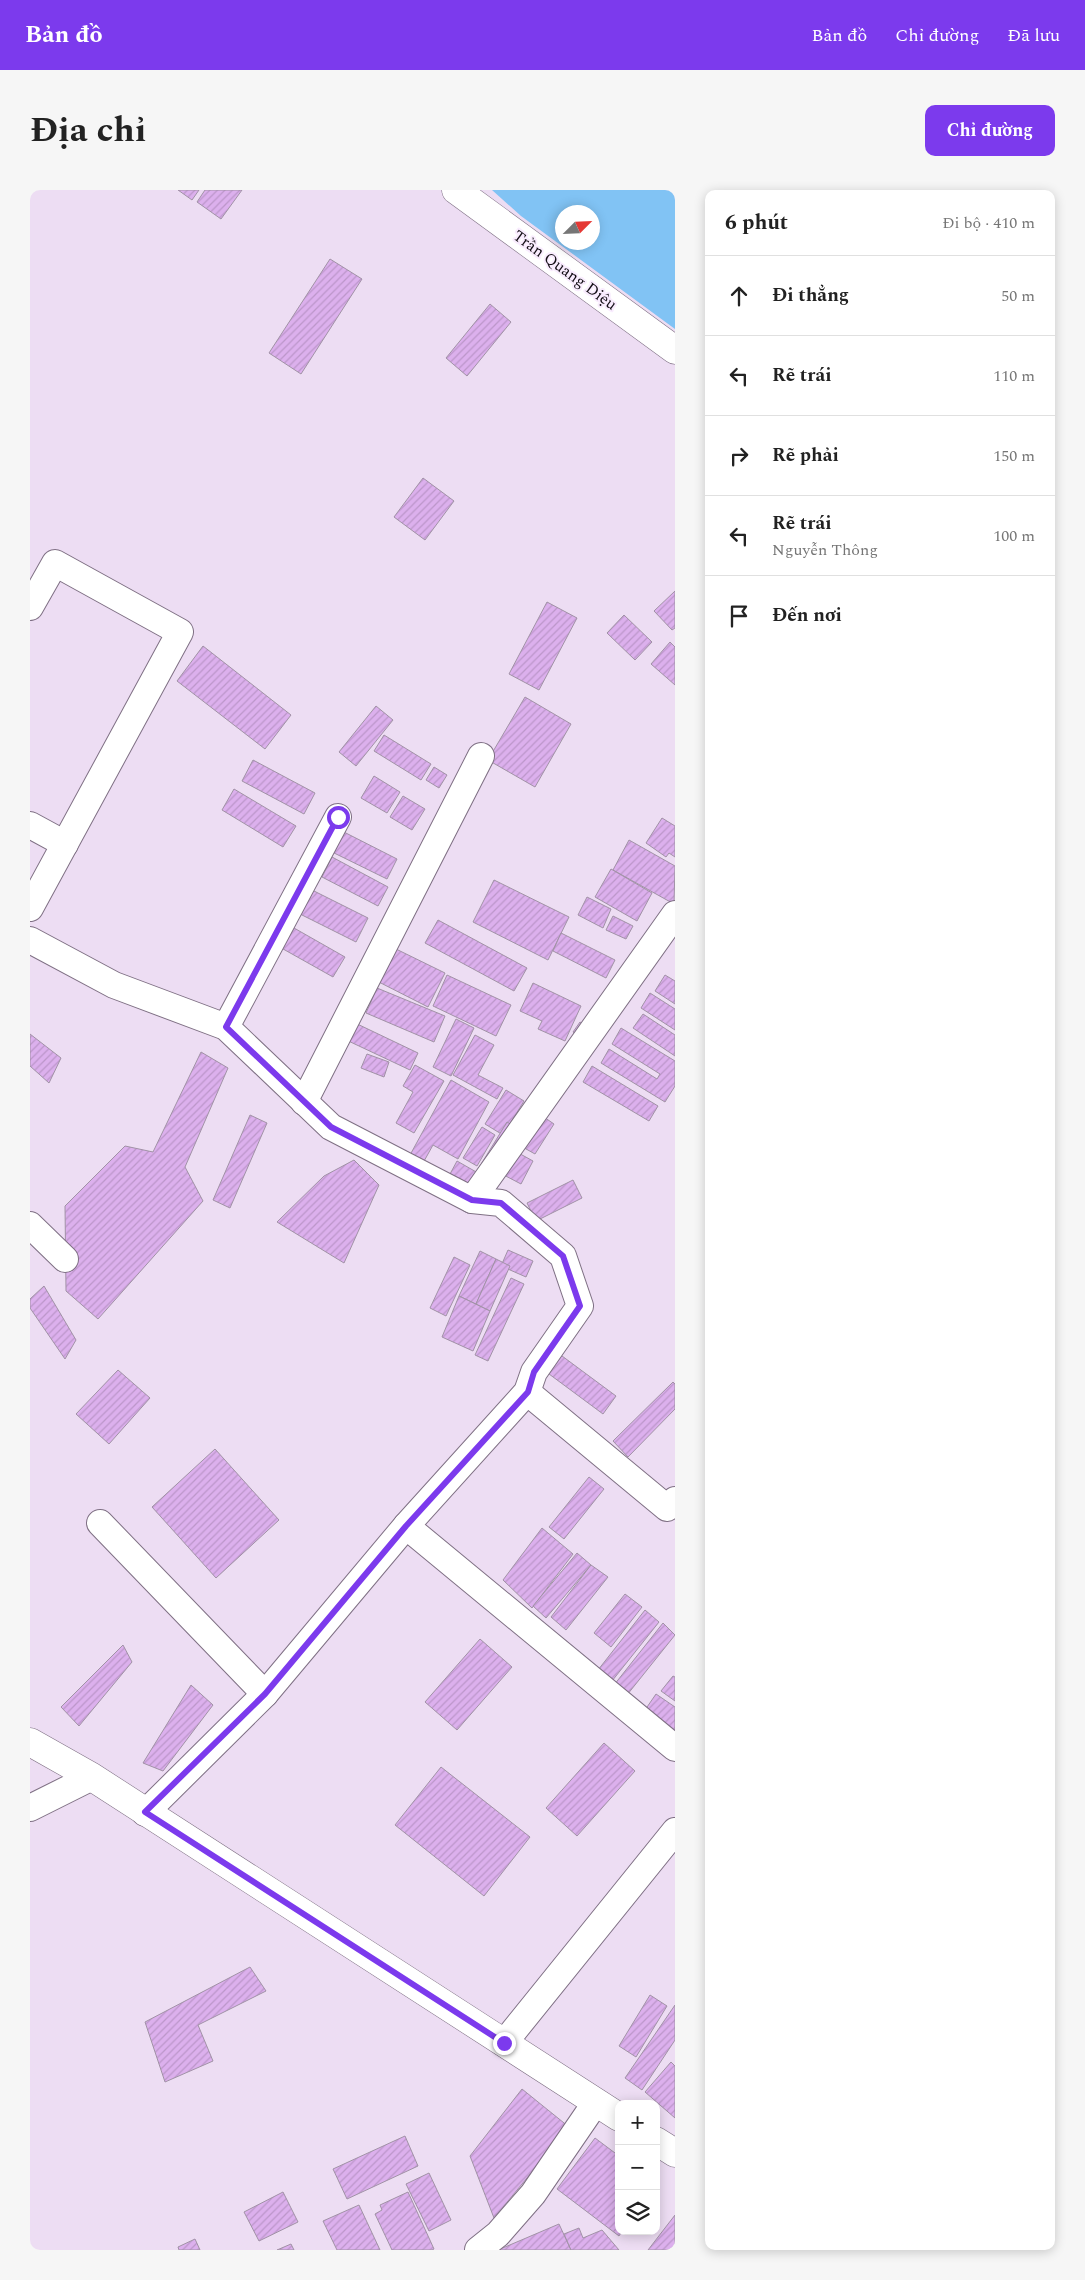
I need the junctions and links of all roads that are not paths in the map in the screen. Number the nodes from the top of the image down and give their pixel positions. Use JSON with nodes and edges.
{"nodes":[{"id":1,"x":456,"y":190,"type":"edge"},
{"id":2,"x":675,"y":350,"type":"edge"},
{"id":3,"x":30,"y":607,"type":"edge"},
{"id":4,"x":481,"y":756,"type":"dead end"},
{"id":5,"x":338,"y":817,"type":"dead end"},
{"id":6,"x":30,"y":825,"type":"edge"},
{"id":7,"x":65,"y":844,"type":"junction"},
{"id":8,"x":30,"y":908,"type":"edge"},
{"id":9,"x":675,"y":914,"type":"edge"},
{"id":10,"x":30,"y":940,"type":"edge"},
{"id":11,"x":226,"y":1027,"type":"junction"},
{"id":12,"x":304,"y":1102,"type":"junction"},
{"id":13,"x":472,"y":1200,"type":"junction"},
{"id":14,"x":30,"y":1225,"type":"edge"},
{"id":15,"x":65,"y":1259,"type":"dead end"},
{"id":16,"x":528,"y":1392,"type":"junction"},
{"id":17,"x":672,"y":1507,"type":"edge"},
{"id":18,"x":100,"y":1523,"type":"dead end"},
{"id":19,"x":406,"y":1526,"type":"junction"},
{"id":20,"x":265,"y":1694,"type":"junction"},
{"id":21,"x":30,"y":1742,"type":"edge"},
{"id":22,"x":675,"y":1748,"type":"edge"},
{"id":23,"x":92,"y":1777,"type":"junction"},
{"id":24,"x":30,"y":1808,"type":"edge"},
{"id":25,"x":145,"y":1812,"type":"junction"},
{"id":26,"x":675,"y":1831,"type":"edge"},
{"id":27,"x":504,"y":2043,"type":"junction"},
{"id":28,"x":596,"y":2102,"type":"junction"},
{"id":29,"x":615,"y":2114,"type":"edge"},
{"id":30,"x":660,"y":2144,"type":"edge"},
{"id":31,"x":675,"y":2153,"type":"edge"},
{"id":32,"x":478,"y":2250,"type":"edge"}],
"edges":[{"from":1,"to":2,"type":"street","name":"Trần Quang Diệu"},
{"from":3,"to":7,"type":"street"},
{"from":4,"to":12,"type":"street"},
{"from":5,"to":11,"type":"street"},
{"from":6,"to":7,"type":"street"},
{"from":7,"to":8,"type":"street"},
{"from":9,"to":13,"type":"street"},
{"from":10,"to":11,"type":"street"},
{"from":11,"to":12,"type":"street"},
{"from":12,"to":13,"type":"street"},
{"from":13,"to":16,"type":"street"},
{"from":14,"to":15,"type":"street"},
{"from":16,"to":17,"type":"street"},
{"from":16,"to":19,"type":"street"},
{"from":18,"to":20,"type":"street"},
{"from":19,"to":20,"type":"street"},
{"from":19,"to":22,"type":"street"},
{"from":20,"to":25,"type":"street"},
{"from":21,"to":23,"type":"street"},
{"from":23,"to":24,"type":"street"},
{"from":23,"to":25,"type":"street"},
{"from":25,"to":27,"type":"street"},
{"from":26,"to":27,"type":"street"},
{"from":27,"to":28,"type":"street"},
{"from":28,"to":29,"type":"street"},
{"from":28,"to":32,"type":"street"},
{"from":30,"to":31,"type":"street"}]}
